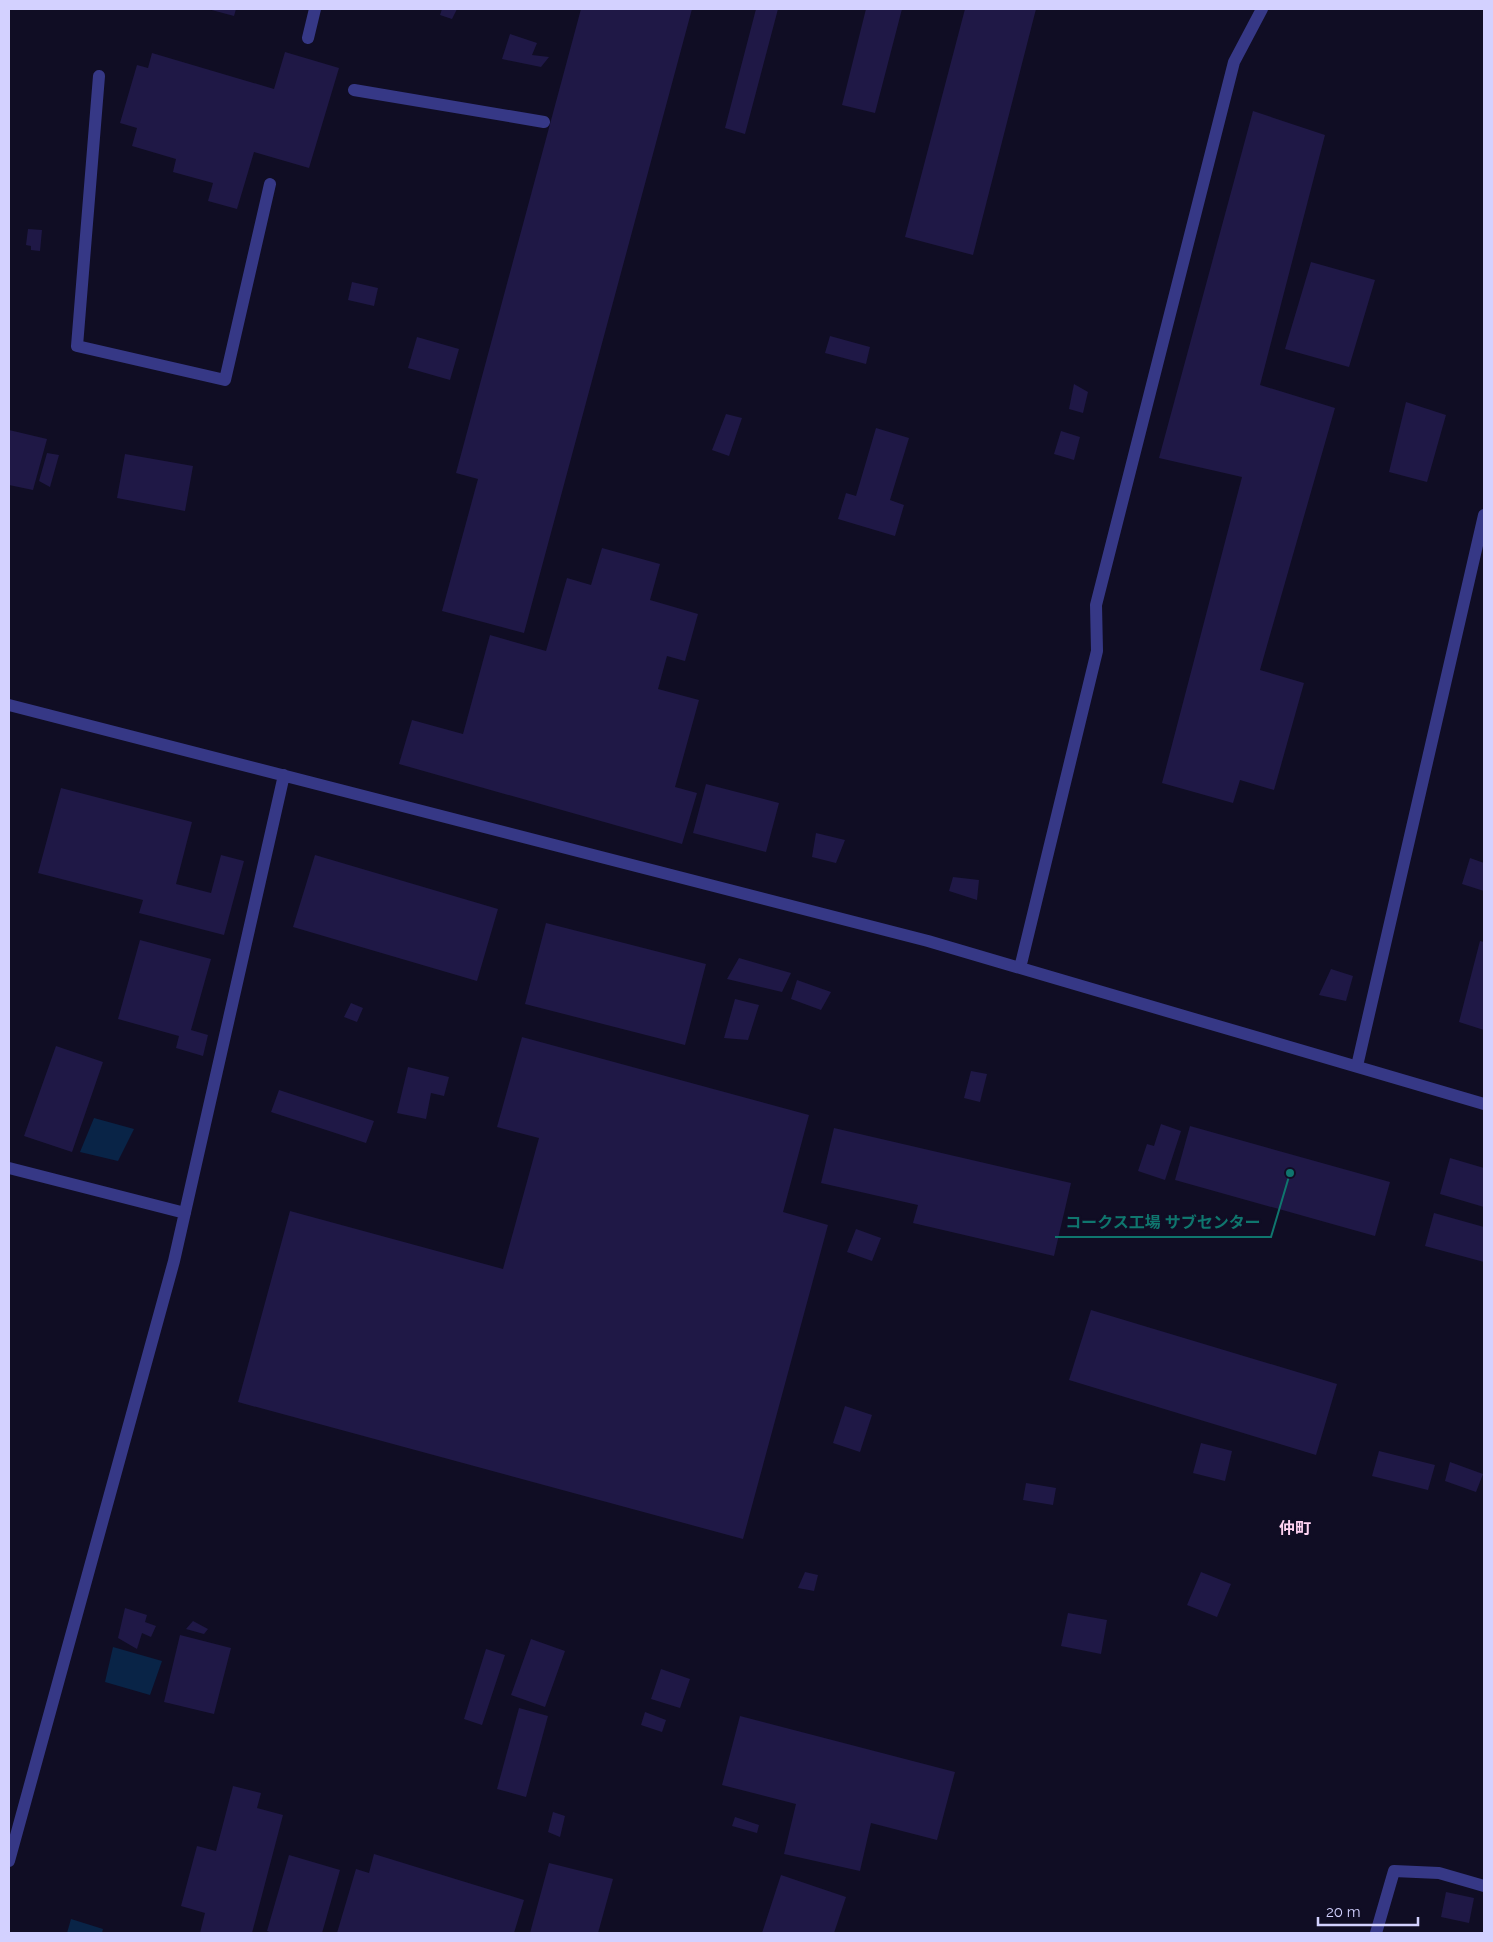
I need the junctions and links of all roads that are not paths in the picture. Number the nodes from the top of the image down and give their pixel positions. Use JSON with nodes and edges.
{"nodes":[{"id":1,"x":315,"y":9,"type":"edge"},
{"id":2,"x":1262,"y":9,"type":"edge"},
{"id":3,"x":308,"y":38,"type":"dead end"},
{"id":4,"x":99,"y":76,"type":"dead end"},
{"id":5,"x":354,"y":90,"type":"dead end"},
{"id":6,"x":544,"y":122,"type":"dead end"},
{"id":7,"x":270,"y":184,"type":"dead end"},
{"id":8,"x":1484,"y":516,"type":"edge"},
{"id":9,"x":9,"y":705,"type":"edge"},
{"id":10,"x":284,"y":775,"type":"junction"},
{"id":11,"x":1020,"y":968,"type":"junction"},
{"id":12,"x":1357,"y":1066,"type":"junction"},
{"id":13,"x":1484,"y":1104,"type":"edge"},
{"id":14,"x":9,"y":1168,"type":"edge"},
{"id":15,"x":185,"y":1213,"type":"junction"},
{"id":16,"x":9,"y":1861,"type":"edge"},
{"id":17,"x":1484,"y":1886,"type":"edge"},
{"id":18,"x":1376,"y":1933,"type":"edge"}],
"edges":[{"from":1,"to":3,"type":"lane"},
{"from":2,"to":11,"type":"lane"},
{"from":4,"to":7,"type":"lane"},
{"from":5,"to":6,"type":"lane"},
{"from":8,"to":12,"type":"lane"},
{"from":9,"to":10,"type":"lane"},
{"from":10,"to":11,"type":"lane"},
{"from":10,"to":15,"type":"lane"},
{"from":11,"to":12,"type":"lane"},
{"from":12,"to":13,"type":"lane"},
{"from":14,"to":15,"type":"lane"},
{"from":15,"to":16,"type":"lane"},
{"from":17,"to":18,"type":"lane"}]}
